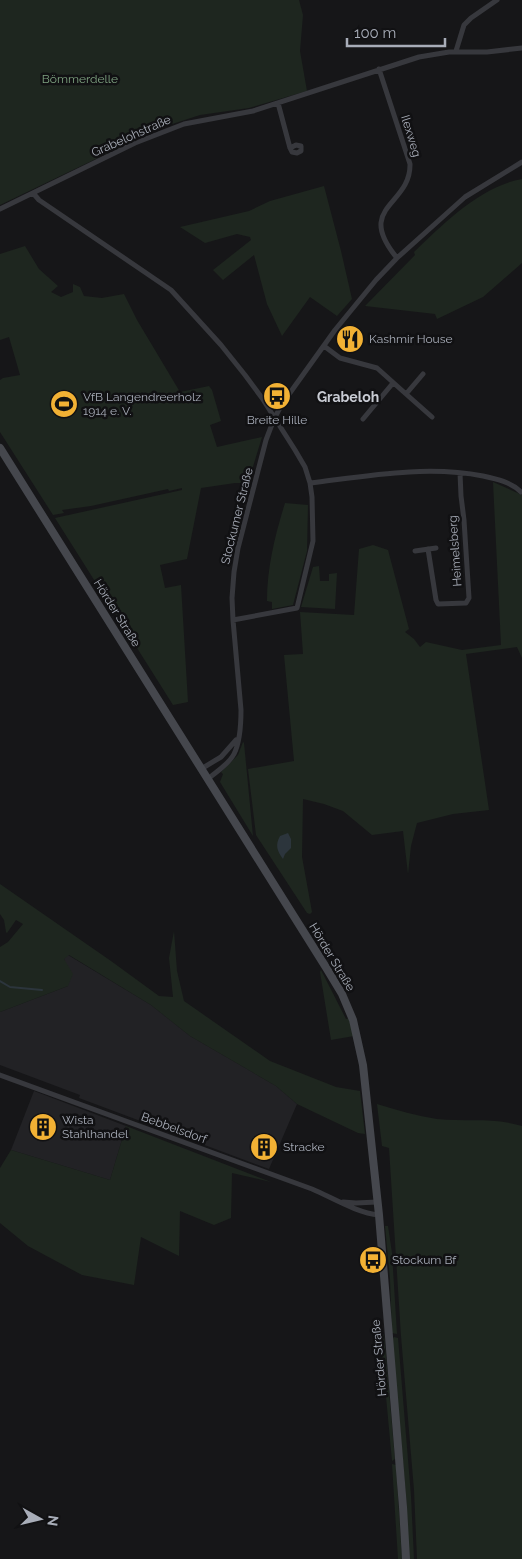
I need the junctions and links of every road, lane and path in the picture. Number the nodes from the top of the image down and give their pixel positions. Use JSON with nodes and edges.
{"nodes":[{"id":1,"x":497,"y":0,"type":"edge"},
{"id":2,"x":522,"y":48,"type":"edge"},
{"id":3,"x":456,"y":52,"type":"junction"},
{"id":4,"x":379,"y":69,"type":"junction"},
{"id":5,"x":278,"y":103,"type":"junction"},
{"id":6,"x":290,"y":148,"type":"dead end"},
{"id":7,"x":522,"y":162,"type":"edge"},
{"id":8,"x":33,"y":193,"type":"junction"},
{"id":9,"x":0,"y":209,"type":"edge"},
{"id":10,"x":397,"y":258,"type":"junction"},
{"id":11,"x":324,"y":346,"type":"junction"},
{"id":12,"x":423,"y":374,"type":"dead end"},
{"id":13,"x":394,"y":383,"type":"junction"},
{"id":14,"x":406,"y":394,"type":"junction"},
{"id":15,"x":432,"y":416,"type":"dead end"},
{"id":16,"x":274,"y":419,"type":"junction"},
{"id":17,"x":362,"y":419,"type":"dead end"},
{"id":18,"x":0,"y":448,"type":"edge"},
{"id":19,"x":460,"y":473,"type":"junction"},
{"id":20,"x":310,"y":483,"type":"junction"},
{"id":21,"x":521,"y":492,"type":"edge"},
{"id":22,"x":436,"y":548,"type":"dead end"},
{"id":23,"x":428,"y":549,"type":"junction"},
{"id":24,"x":415,"y":551,"type":"dead end"},
{"id":25,"x":233,"y":620,"type":"junction"},
{"id":26,"x":238,"y":738,"type":"junction"},
{"id":27,"x":201,"y":769,"type":"junction"},
{"id":28,"x":208,"y":779,"type":"junction"},
{"id":29,"x":0,"y":1075,"type":"edge"},
{"id":30,"x":341,"y":1201,"type":"junction"},
{"id":31,"x":378,"y":1202,"type":"junction"},
{"id":32,"x":379,"y":1215,"type":"junction"},
{"id":33,"x":406,"y":1559,"type":"edge"}],
"edges":[{"from":1,"to":3,"type":"street"},
{"from":2,"to":3,"type":"street","name":"Grabelohstraße"},
{"from":3,"to":4,"type":"street","name":"Grabelohstraße"},
{"from":4,"to":5,"type":"street","name":"Grabelohstraße"},
{"from":4,"to":10,"type":"street","name":"Ilexweg"},
{"from":5,"to":6,"type":"street"},
{"from":5,"to":8,"type":"street","name":"Grabelohstraße"},
{"from":7,"to":10,"type":"street","name":"Stockumer Straße"},
{"from":8,"to":9,"type":"street","name":"Grabelohstraße"},
{"from":8,"to":16,"type":"street"},
{"from":10,"to":11,"type":"street","name":"Stockumer Straße"},
{"from":11,"to":13,"type":"street"},
{"from":11,"to":16,"type":"street","name":"Stockumer Straße"},
{"from":12,"to":14,"type":"street"},
{"from":13,"to":14,"type":"street"},
{"from":13,"to":17,"type":"street"},
{"from":14,"to":15,"type":"street"},
{"from":16,"to":20,"type":"street"},
{"from":16,"to":25,"type":"street","name":"Stockumer Straße"},
{"from":18,"to":27,"type":"main road","name":"Hörder Straße"},
{"from":19,"to":20,"type":"street"},
{"from":19,"to":21,"type":"street"},
{"from":19,"to":23,"type":"street","name":"Heimelsberg"},
{"from":20,"to":25,"type":"street"},
{"from":22,"to":23,"type":"street","name":"Heimelsberg"},
{"from":23,"to":24,"type":"street","name":"Heimelsberg"},
{"from":25,"to":26,"type":"street","name":"Stockumer Straße"},
{"from":26,"to":27,"type":"street"},
{"from":26,"to":28,"type":"street","name":"Stockumer Straße"},
{"from":27,"to":28,"type":"main road","name":"Hörder Straße"},
{"from":28,"to":31,"type":"main road","name":"Hörder Straße"},
{"from":29,"to":30,"type":"street","name":"Bebbelsdorf"},
{"from":30,"to":31,"type":"street","name":"Bebbelsdorf"},
{"from":30,"to":32,"type":"street","name":"Bebbelsdorf"},
{"from":31,"to":32,"type":"main road","name":"Hörder Straße"},
{"from":32,"to":33,"type":"main road","name":"Hörder Straße"}]}
